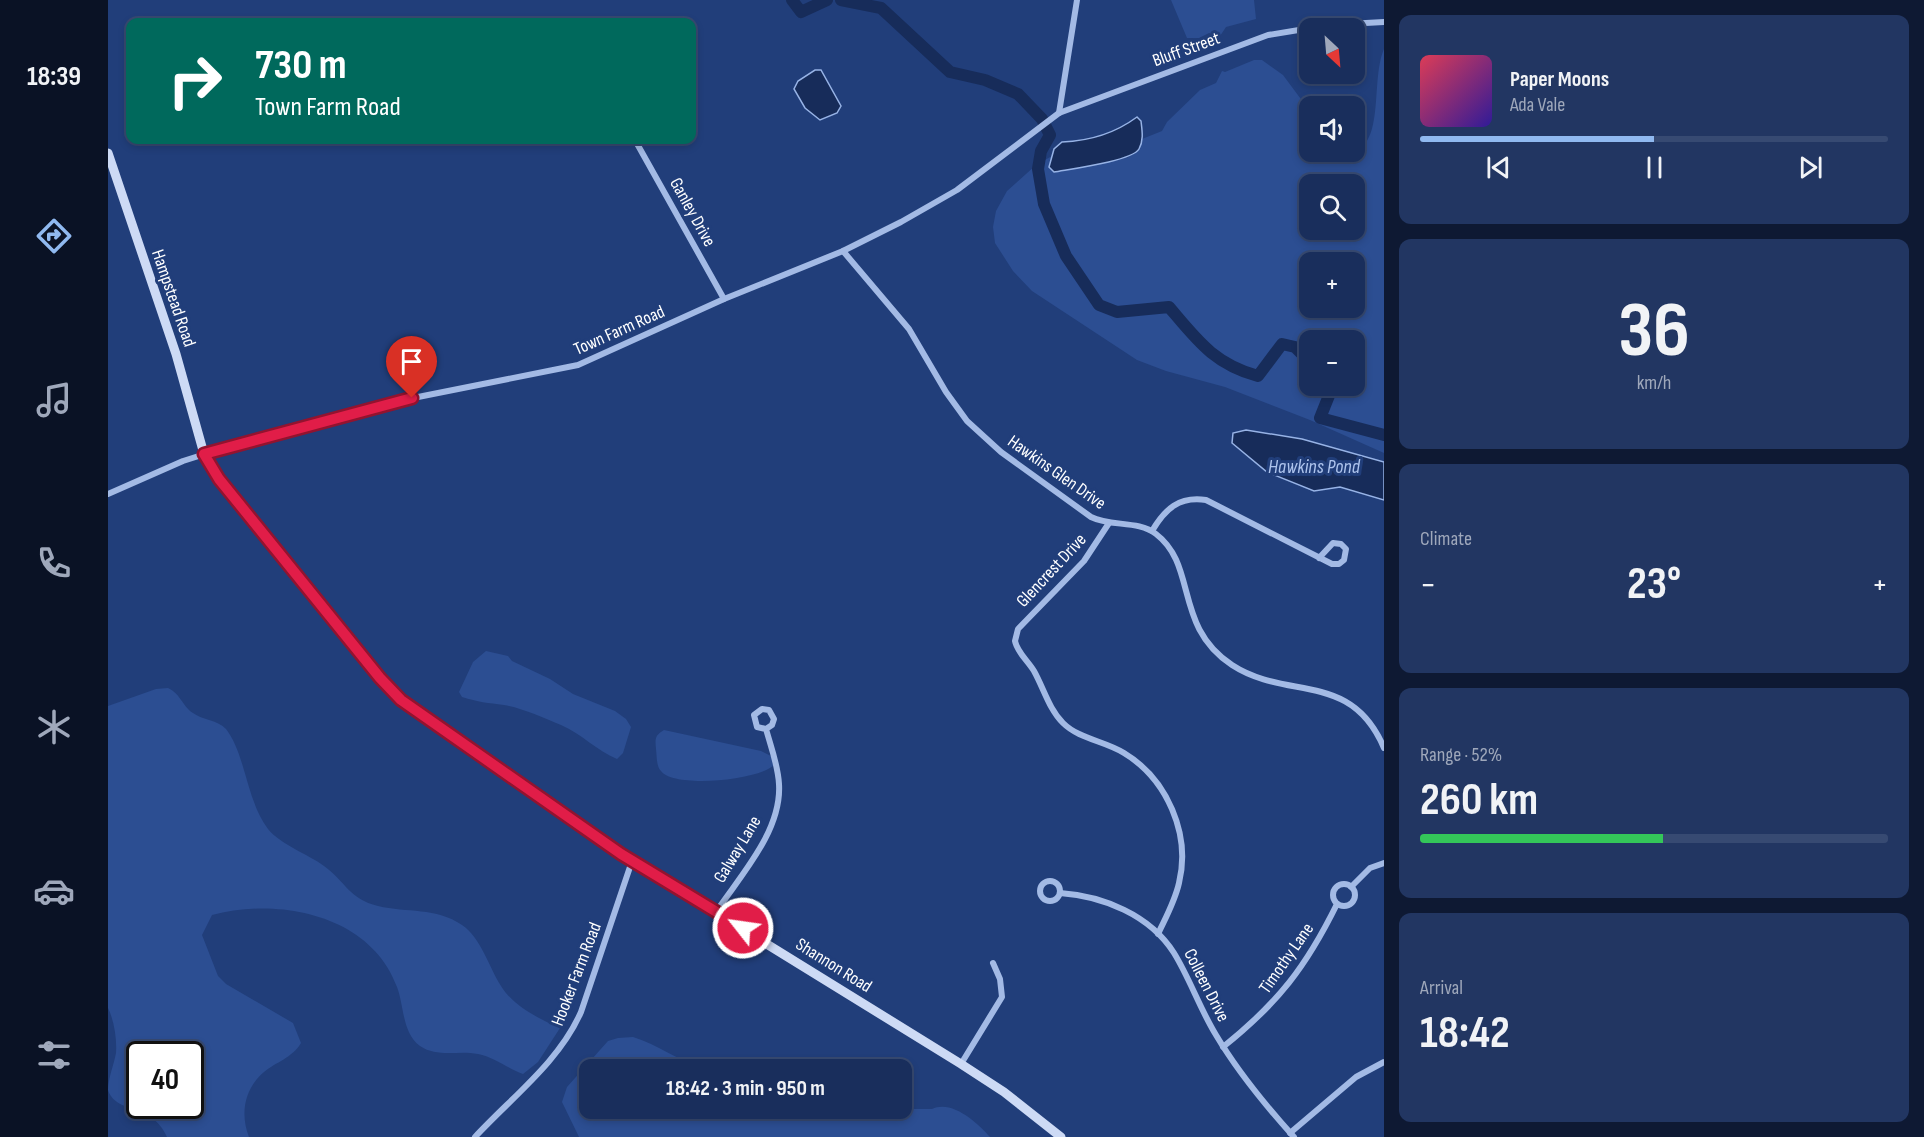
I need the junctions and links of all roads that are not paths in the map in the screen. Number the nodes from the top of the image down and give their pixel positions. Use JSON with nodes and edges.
{"nodes":[{"id":1,"x":1077,"y":0,"type":"edge"},
{"id":2,"x":1384,"y":22,"type":"edge"},
{"id":3,"x":1059,"y":113,"type":"junction"},
{"id":4,"x":637,"y":144,"type":"edge"},
{"id":5,"x":1013,"y":147,"type":"joint"},
{"id":6,"x":108,"y":153,"type":"edge"},
{"id":7,"x":843,"y":251,"type":"junction"},
{"id":8,"x":724,"y":298,"type":"junction"},
{"id":9,"x":204,"y":454,"type":"junction"},
{"id":10,"x":108,"y":494,"type":"edge"},
{"id":11,"x":1109,"y":523,"type":"junction"},
{"id":12,"x":1152,"y":531,"type":"junction"},
{"id":13,"x":1319,"y":558,"type":"junction"},
{"id":14,"x":766,"y":729,"type":"dead end"},
{"id":15,"x":1384,"y":748,"type":"edge"},
{"id":16,"x":632,"y":861,"type":"junction"},
{"id":17,"x":1384,"y":863,"type":"edge"},
{"id":18,"x":1351,"y":887,"type":"junction"},
{"id":19,"x":1060,"y":893,"type":"dead end"},
{"id":20,"x":1337,"y":904,"type":"junction"},
{"id":21,"x":716,"y":912,"type":"junction"},
{"id":22,"x":1158,"y":934,"type":"junction"},
{"id":23,"x":993,"y":963,"type":"dead end"},
{"id":24,"x":1223,"y":1047,"type":"junction"},
{"id":25,"x":1384,"y":1062,"type":"edge"},
{"id":26,"x":961,"y":1064,"type":"junction"},
{"id":27,"x":1292,"y":1135,"type":"edge"},
{"id":28,"x":475,"y":1137,"type":"edge"},
{"id":29,"x":1061,"y":1137,"type":"edge"}],
"edges":[{"from":1,"to":3,"type":"street"},
{"from":2,"to":3,"type":"street","name":"Bluff Street"},
{"from":3,"to":5,"type":"street","name":"Bluff Street"},
{"from":4,"to":8,"type":"street","name":"Ganley Drive"},
{"from":5,"to":7,"type":"street","name":"Town Farm Road"},
{"from":6,"to":9,"type":"street","name":"Hampstead Road"},
{"from":7,"to":8,"type":"street","name":"Town Farm Road"},
{"from":7,"to":11,"type":"street","name":"Hawkins Glen Drive"},
{"from":8,"to":9,"type":"street","name":"Town Farm Road"},
{"from":9,"to":10,"type":"street","name":"Town Farm Road"},
{"from":9,"to":16,"type":"street","name":"Shannon Road"},
{"from":11,"to":12,"type":"street","name":"Hawkins Glen Drive"},
{"from":11,"to":22,"type":"street","name":"Glencrest Drive"},
{"from":12,"to":13,"type":"street"},
{"from":12,"to":15,"type":"street"},
{"from":13,"to":13,"type":"street"},
{"from":14,"to":21,"type":"street","name":"Galway Lane"},
{"from":16,"to":21,"type":"street","name":"Shannon Road"},
{"from":16,"to":28,"type":"street","name":"Hooker Farm Road"},
{"from":17,"to":18,"type":"street","name":"Timothy Lane"},
{"from":18,"to":20,"type":"street","name":"Timothy Lane"},
{"from":18,"to":20,"type":"street","name":"Timothy Lane"},
{"from":19,"to":22,"type":"street","name":"Colleen Drive"},
{"from":20,"to":24,"type":"street","name":"Timothy Lane"},
{"from":21,"to":26,"type":"street","name":"Shannon Road"},
{"from":22,"to":24,"type":"street","name":"Colleen Drive"},
{"from":23,"to":26,"type":"street"},
{"from":24,"to":27,"type":"street","name":"Colleen Drive"},
{"from":25,"to":27,"type":"street"},
{"from":26,"to":29,"type":"street","name":"Shannon Road"}]}
